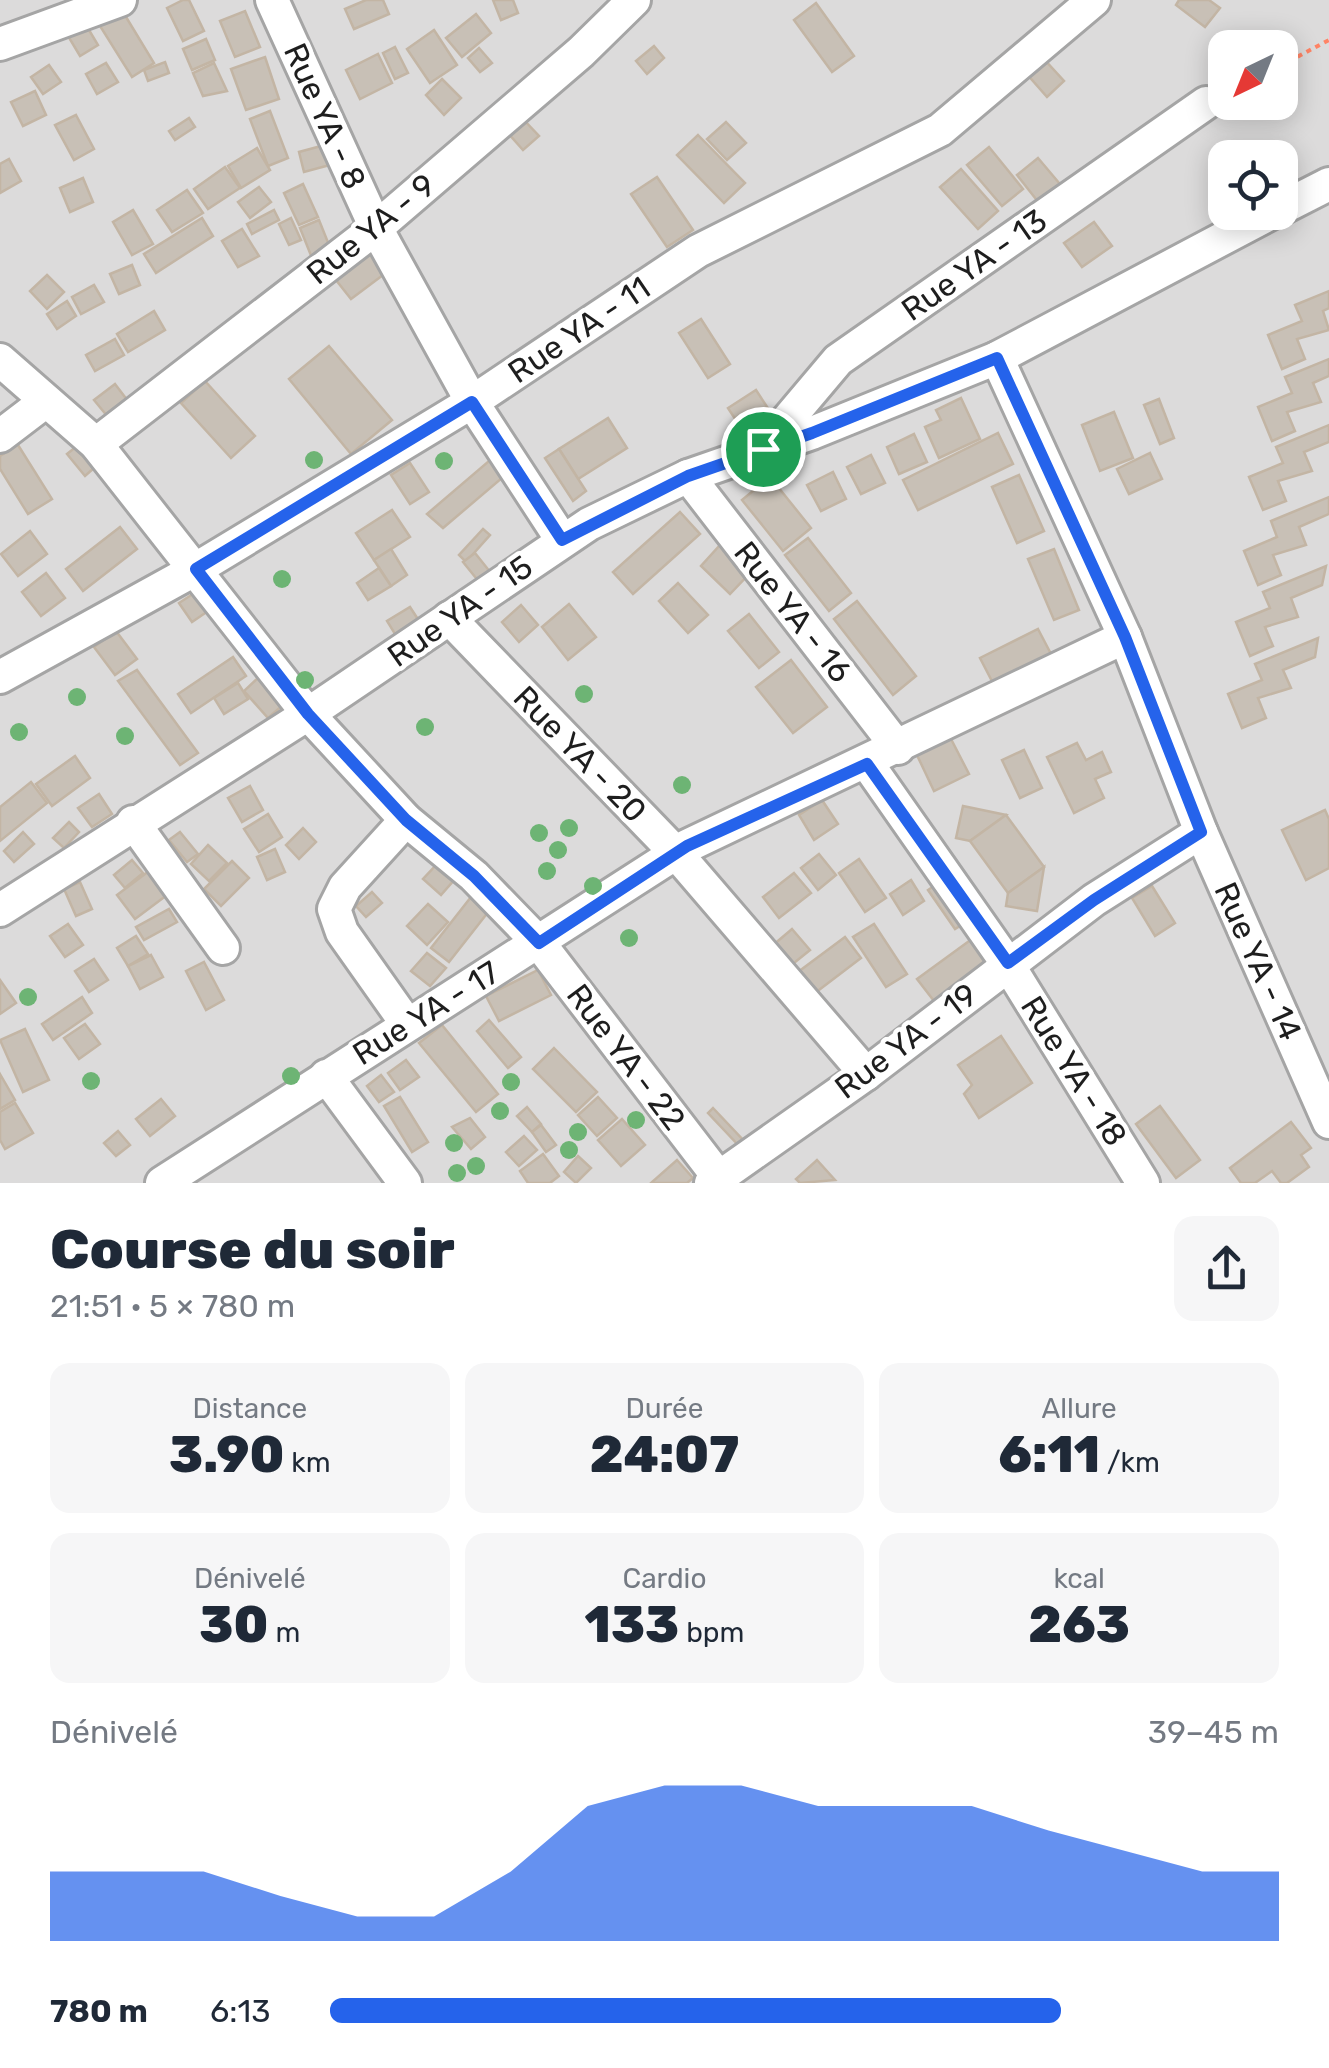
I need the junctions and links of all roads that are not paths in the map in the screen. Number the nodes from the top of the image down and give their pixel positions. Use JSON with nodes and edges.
{"nodes":[{"id":1,"x":272,"y":0,"type":"edge"},
{"id":2,"x":634,"y":0,"type":"edge"},
{"id":3,"x":1094,"y":0,"type":"edge"},
{"id":4,"x":115,"y":1,"type":"edge"},
{"id":5,"x":0,"y":44,"type":"edge"},
{"id":6,"x":1206,"y":103,"type":"dead end"},
{"id":7,"x":1329,"y":184,"type":"edge"},
{"id":8,"x":1298,"y":200,"type":"edge"},
{"id":9,"x":376,"y":228,"type":"junction"},
{"id":10,"x":1239,"y":230,"type":"edge"},
{"id":11,"x":997,"y":358,"type":"junction"},
{"id":12,"x":0,"y":360,"type":"edge"},
{"id":13,"x":46,"y":402,"type":"junction"},
{"id":14,"x":472,"y":402,"type":"junction"},
{"id":15,"x":0,"y":436,"type":"edge"},
{"id":16,"x":96,"y":444,"type":"junction"},
{"id":17,"x":763,"y":449,"type":"junction"},
{"id":18,"x":688,"y":476,"type":"junction"},
{"id":19,"x":562,"y":540,"type":"junction"},
{"id":20,"x":196,"y":569,"type":"junction"},
{"id":21,"x":450,"y":618,"type":"junction"},
{"id":22,"x":1125,"y":637,"type":"junction"},
{"id":23,"x":0,"y":677,"type":"edge"},
{"id":24,"x":308,"y":714,"type":"junction"},
{"id":25,"x":898,"y":748,"type":"junction"},
{"id":26,"x":867,"y":764,"type":"junction"},
{"id":27,"x":406,"y":820,"type":"junction"},
{"id":28,"x":134,"y":822,"type":"junction"},
{"id":29,"x":1201,"y":832,"type":"junction"},
{"id":30,"x":676,"y":853,"type":"junction"},
{"id":31,"x":2,"y":905,"type":"edge"},
{"id":32,"x":539,"y":943,"type":"junction"},
{"id":33,"x":223,"y":948,"type":"dead end"},
{"id":34,"x":1008,"y":963,"type":"junction"},
{"id":35,"x":407,"y":1024,"type":"junction"},
{"id":36,"x":866,"y":1074,"type":"junction"},
{"id":37,"x":326,"y":1076,"type":"junction"},
{"id":38,"x":1329,"y":1122,"type":"edge"},
{"id":39,"x":718,"y":1181,"type":"edge"},
{"id":40,"x":162,"y":1183,"type":"edge"},
{"id":41,"x":405,"y":1183,"type":"edge"},
{"id":42,"x":1144,"y":1183,"type":"edge"}],
"edges":[{"from":1,"to":9,"type":"street","name":"Rue YA - 8"},
{"from":2,"to":9,"type":"street","name":"Rue YA - 9"},
{"from":3,"to":14,"type":"street","name":"Rue YA - 11"},
{"from":4,"to":5,"type":"street"},
{"from":6,"to":17,"type":"street","name":"Rue YA - 13"},
{"from":7,"to":8,"type":"street"},
{"from":9,"to":14,"type":"street","name":"Rue YA - 8"},
{"from":9,"to":16,"type":"street","name":"Rue YA - 9"},
{"from":10,"to":11,"type":"street","name":"Rue YA - 15"},
{"from":11,"to":17,"type":"street","name":"Rue YA - 15"},
{"from":11,"to":22,"type":"street","name":"Rue YA - 14"},
{"from":12,"to":13,"type":"street","name":"Rue YA - 22"},
{"from":13,"to":15,"type":"street"},
{"from":13,"to":16,"type":"street","name":"Rue YA - 22"},
{"from":14,"to":19,"type":"street","name":"Rue YA - 8"},
{"from":14,"to":20,"type":"street","name":"Rue YA - 11"},
{"from":16,"to":20,"type":"street","name":"Rue YA - 22"},
{"from":17,"to":18,"type":"street","name":"Rue YA - 15"},
{"from":18,"to":19,"type":"street","name":"Rue YA - 15"},
{"from":18,"to":25,"type":"street","name":"Rue YA - 16"},
{"from":19,"to":21,"type":"street","name":"Rue YA - 15"},
{"from":20,"to":23,"type":"street","name":"Rue YA - 11"},
{"from":20,"to":24,"type":"street","name":"Rue YA - 22"},
{"from":21,"to":24,"type":"street","name":"Rue YA - 15"},
{"from":21,"to":30,"type":"street","name":"Rue YA - 20"},
{"from":22,"to":25,"type":"street","name":"Rue YA - 17"},
{"from":22,"to":29,"type":"street","name":"Rue YA - 14"},
{"from":24,"to":27,"type":"street","name":"Rue YA - 22"},
{"from":24,"to":28,"type":"street","name":"Rue YA - 15"},
{"from":25,"to":26,"type":"street","name":"Rue YA - 17"},
{"from":26,"to":30,"type":"street","name":"Rue YA - 17"},
{"from":26,"to":34,"type":"street","name":"Rue YA - 18"},
{"from":27,"to":32,"type":"street","name":"Rue YA - 22"},
{"from":27,"to":35,"type":"street"},
{"from":28,"to":31,"type":"street","name":"Rue YA - 15"},
{"from":28,"to":33,"type":"street"},
{"from":29,"to":34,"type":"street","name":"Rue YA - 19"},
{"from":29,"to":38,"type":"street","name":"Rue YA - 14"},
{"from":30,"to":32,"type":"street","name":"Rue YA - 17"},
{"from":30,"to":36,"type":"street","name":"Rue YA - 20"},
{"from":32,"to":35,"type":"street","name":"Rue YA - 17"},
{"from":32,"to":39,"type":"street","name":"Rue YA - 22"},
{"from":34,"to":36,"type":"street","name":"Rue YA - 19"},
{"from":34,"to":42,"type":"street","name":"Rue YA - 18"},
{"from":35,"to":37,"type":"street","name":"Rue YA - 17"},
{"from":36,"to":39,"type":"street","name":"Rue YA - 19"},
{"from":37,"to":40,"type":"street","name":"Rue YA - 17"},
{"from":37,"to":41,"type":"street"}]}
